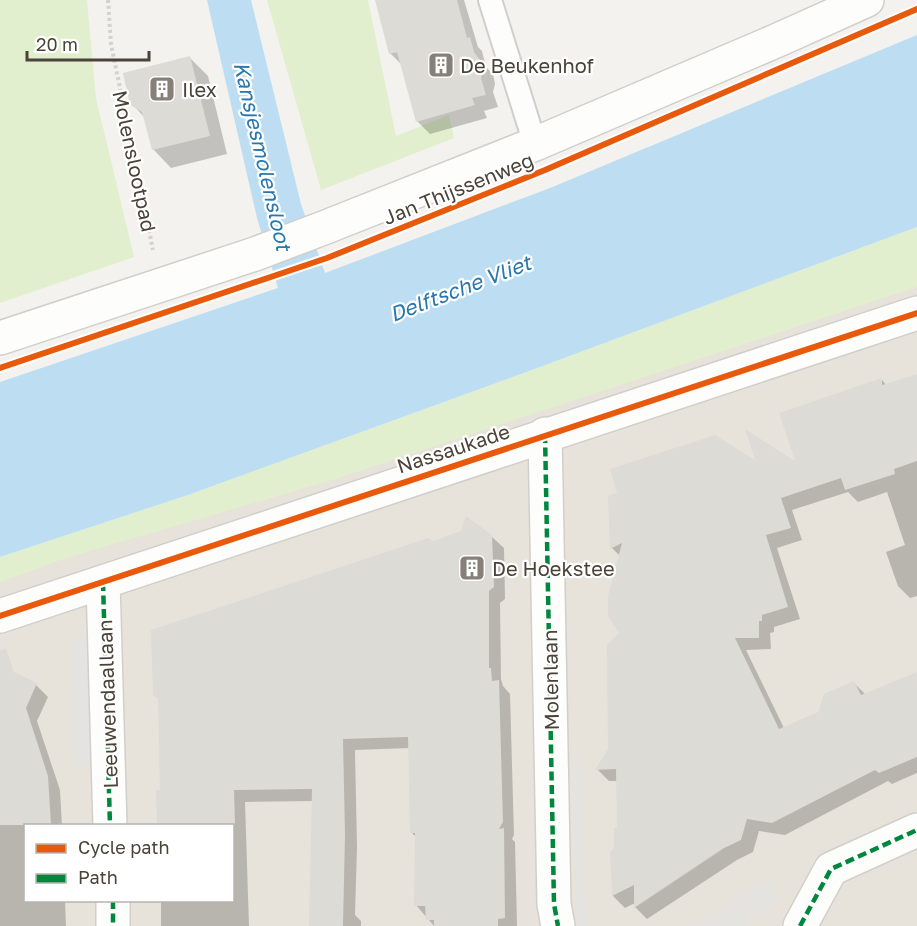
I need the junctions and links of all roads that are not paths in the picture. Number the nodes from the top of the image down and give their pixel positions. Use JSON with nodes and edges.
{"nodes":[{"id":1,"x":490,"y":0,"type":"edge"},
{"id":2,"x":867,"y":0,"type":"edge"},
{"id":3,"x":835,"y":7,"type":"edge"},
{"id":4,"x":535,"y":144,"type":"junction"},
{"id":5,"x":917,"y":313,"type":"edge"},
{"id":6,"x":0,"y":338,"type":"edge"},
{"id":7,"x":545,"y":434,"type":"junction"},
{"id":8,"x":104,"y":582,"type":"junction"},
{"id":9,"x":0,"y":616,"type":"edge"},
{"id":10,"x":111,"y":824,"type":"edge"},
{"id":11,"x":917,"y":831,"type":"edge"},
{"id":12,"x":113,"y":902,"type":"edge"},
{"id":13,"x":113,"y":926,"type":"edge"},
{"id":14,"x":558,"y":926,"type":"edge"},
{"id":15,"x":800,"y":926,"type":"edge"}],
"edges":[{"from":1,"to":4,"type":"lane"},
{"from":2,"to":3,"type":"street","name":"Jan Thijssenweg"},
{"from":3,"to":4,"type":"street","name":"Jan Thijssenweg"},
{"from":4,"to":6,"type":"street","name":"Jan Thijssenweg"},
{"from":5,"to":7,"type":"street","name":"Nassaukade"},
{"from":7,"to":8,"type":"street","name":"Nassaukade"},
{"from":7,"to":14,"type":"street","name":"Molenlaan"},
{"from":8,"to":9,"type":"street","name":"Nassaukade"},
{"from":8,"to":10,"type":"street","name":"Leeuwendaallaan"},
{"from":11,"to":15,"type":"street"},
{"from":12,"to":13,"type":"street"}]}
